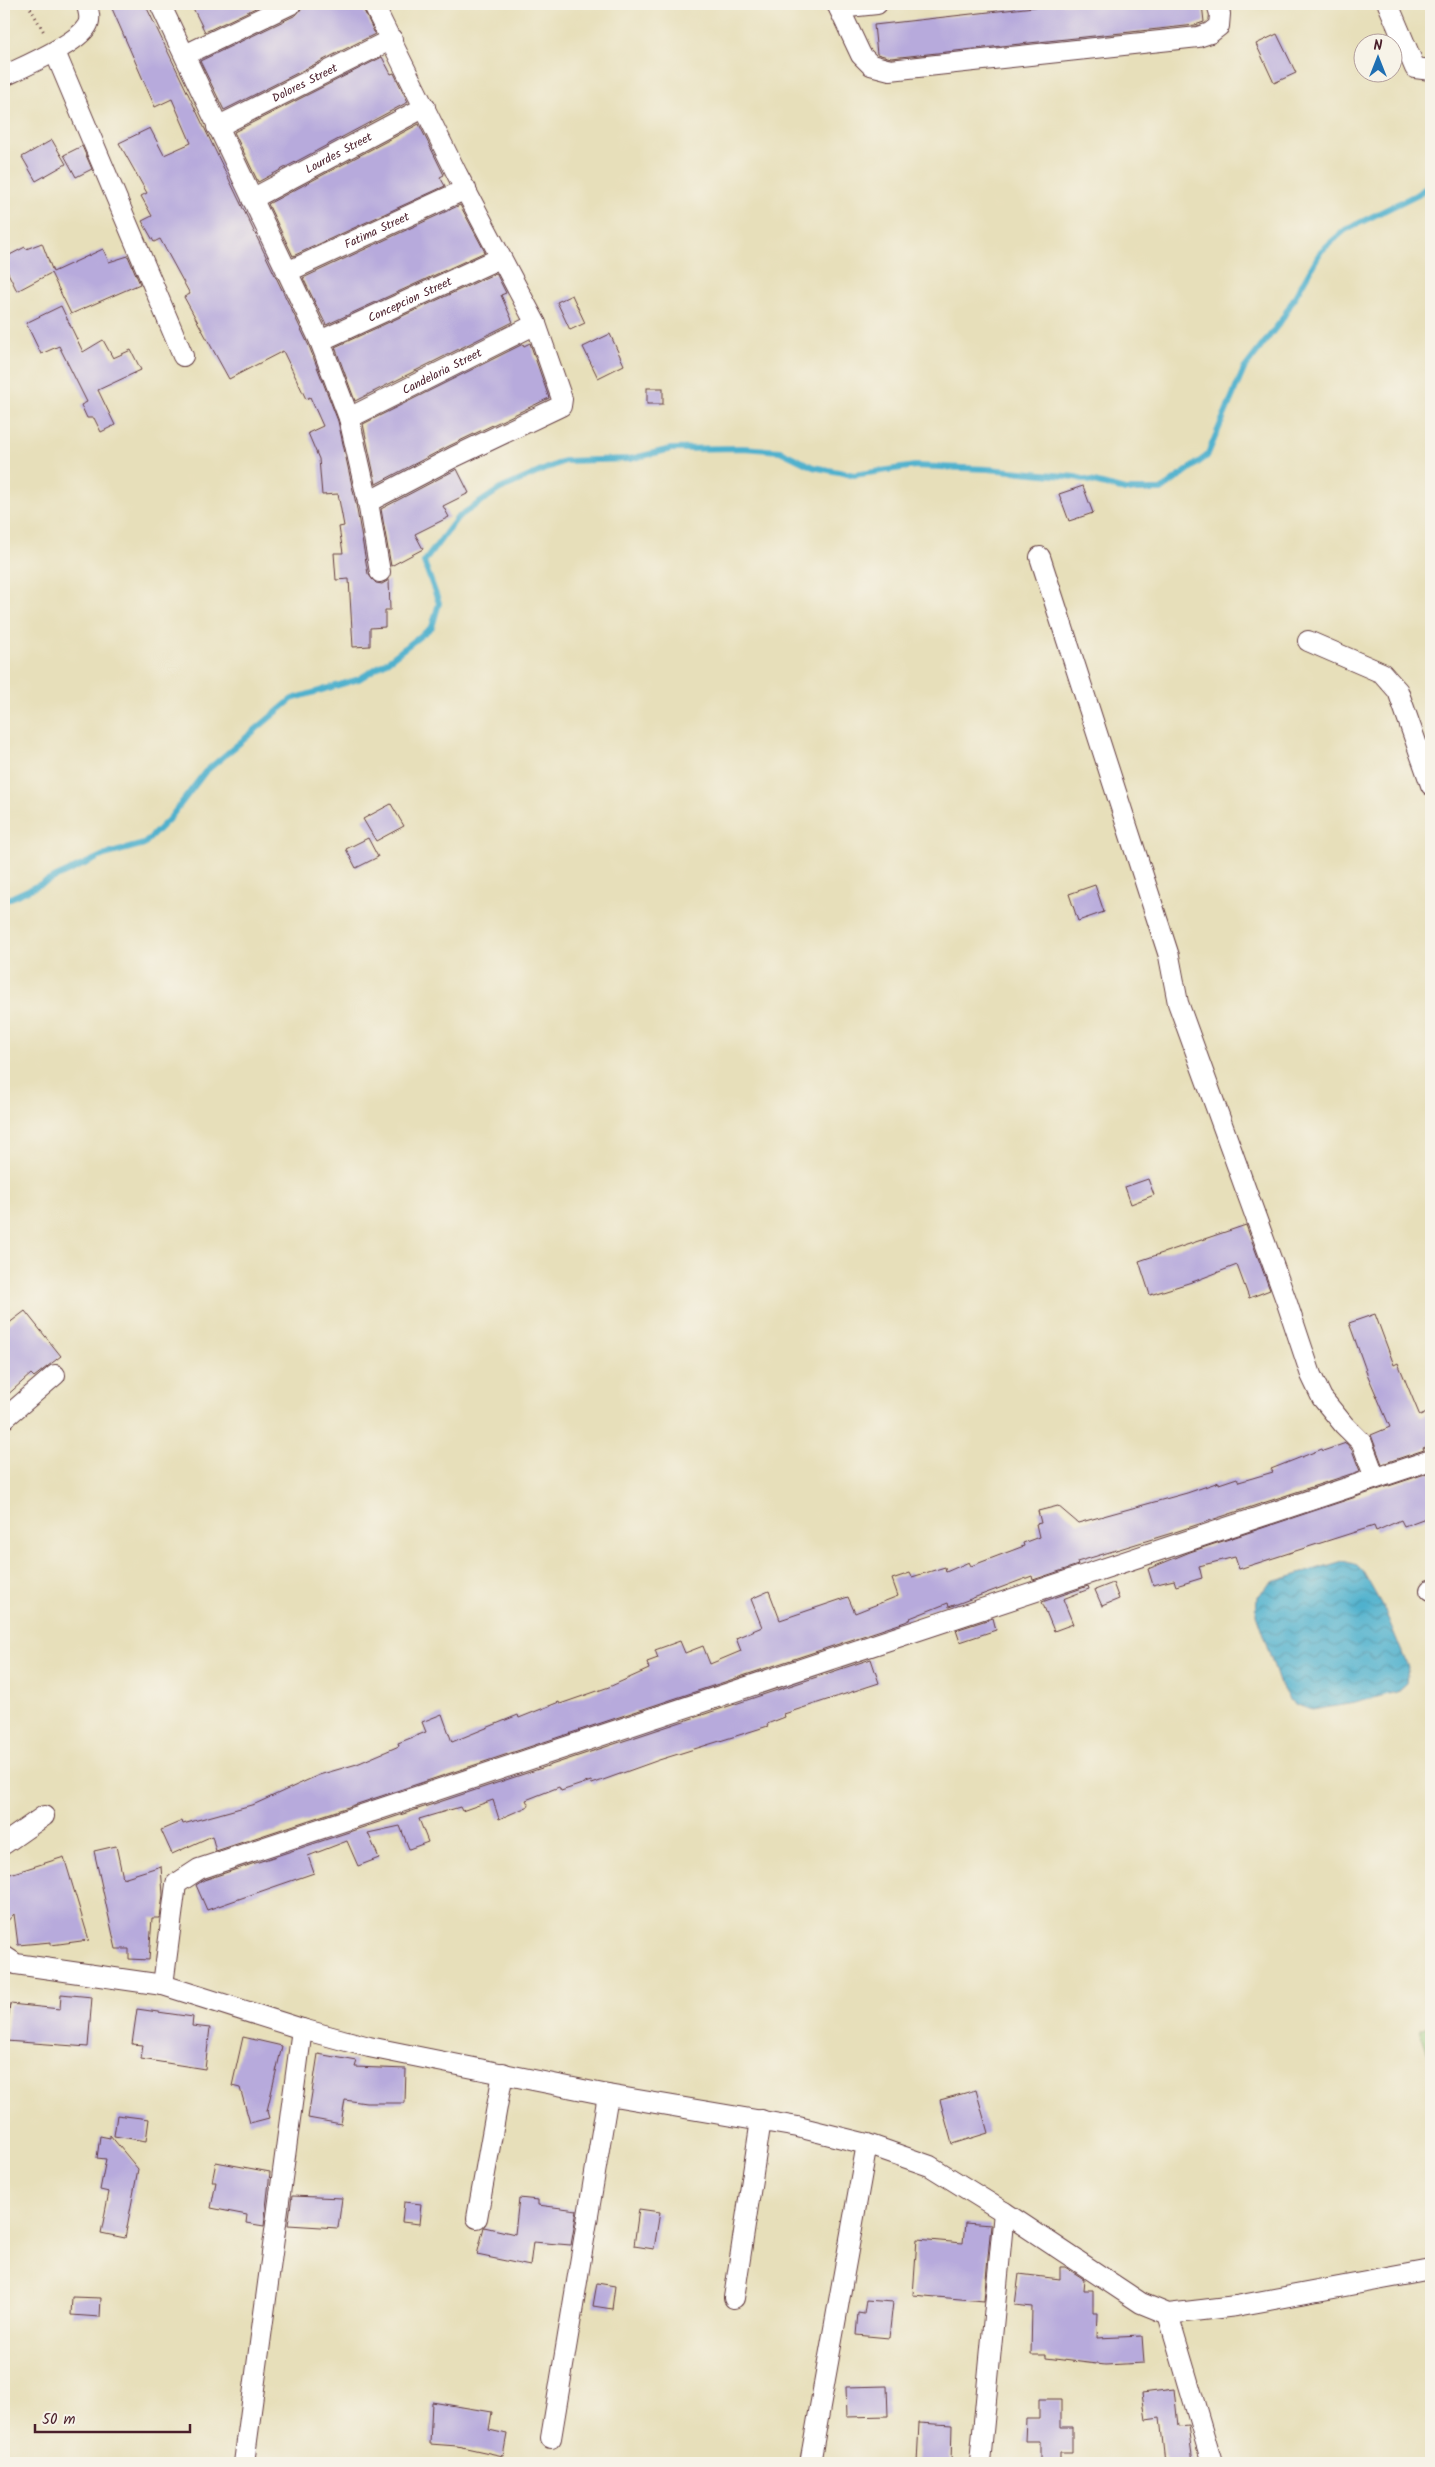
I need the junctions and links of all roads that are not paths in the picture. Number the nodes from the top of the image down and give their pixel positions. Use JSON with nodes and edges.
{"nodes":[{"id":1,"x":86,"y":4,"type":"edge"},
{"id":2,"x":160,"y":4,"type":"edge"},
{"id":3,"x":291,"y":4,"type":"edge"},
{"id":4,"x":373,"y":4,"type":"edge"},
{"id":5,"x":877,"y":4,"type":"edge"},
{"id":6,"x":1217,"y":4,"type":"edge"},
{"id":7,"x":1388,"y":4,"type":"edge"},
{"id":8,"x":838,"y":6,"type":"edge"},
{"id":9,"x":392,"y":39,"type":"junction"},
{"id":10,"x":55,"y":52,"type":"junction"},
{"id":11,"x":185,"y":55,"type":"junction"},
{"id":12,"x":1431,"y":70,"type":"edge"},
{"id":13,"x":4,"y":76,"type":"edge"},
{"id":14,"x":425,"y":107,"type":"junction"},
{"id":15,"x":217,"y":126,"type":"junction"},
{"id":16,"x":466,"y":189,"type":"junction"},
{"id":17,"x":252,"y":199,"type":"junction"},
{"id":18,"x":500,"y":258,"type":"junction"},
{"id":19,"x":287,"y":272,"type":"junction"},
{"id":20,"x":536,"y":324,"type":"junction"},
{"id":21,"x":320,"y":341,"type":"junction"},
{"id":22,"x":183,"y":356,"type":"dead end"},
{"id":23,"x":349,"y":418,"type":"junction"},
{"id":24,"x":368,"y":502,"type":"junction"},
{"id":25,"x":1040,"y":557,"type":"dead end"},
{"id":26,"x":380,"y":572,"type":"dead end"},
{"id":27,"x":1308,"y":641,"type":"dead end"},
{"id":28,"x":1431,"y":785,"type":"edge"},
{"id":29,"x":55,"y":1375,"type":"dead end"},
{"id":30,"x":4,"y":1418,"type":"edge"},
{"id":31,"x":1431,"y":1460,"type":"edge"},
{"id":32,"x":1375,"y":1478,"type":"junction"},
{"id":33,"x":44,"y":1816,"type":"dead end"},
{"id":34,"x":4,"y":1844,"type":"edge"},
{"id":35,"x":8,"y":1964,"type":"edge"},
{"id":36,"x":163,"y":1985,"type":"junction"},
{"id":37,"x":302,"y":2030,"type":"junction"},
{"id":38,"x":503,"y":2072,"type":"junction"},
{"id":39,"x":608,"y":2095,"type":"junction"},
{"id":40,"x":761,"y":2120,"type":"junction"},
{"id":41,"x":867,"y":2144,"type":"junction"},
{"id":42,"x":1004,"y":2212,"type":"junction"},
{"id":43,"x":478,"y":2218,"type":"dead end"},
{"id":44,"x":1431,"y":2270,"type":"edge"},
{"id":45,"x":734,"y":2298,"type":"dead end"},
{"id":46,"x":1168,"y":2314,"type":"junction"},
{"id":47,"x":551,"y":2438,"type":"dead end"},
{"id":48,"x":244,"y":2463,"type":"edge"},
{"id":49,"x":810,"y":2463,"type":"edge"},
{"id":50,"x":980,"y":2463,"type":"edge"},
{"id":51,"x":1212,"y":2463,"type":"edge"}],
"edges":[{"from":1,"to":10,"type":"street"},
{"from":2,"to":11,"type":"street"},
{"from":3,"to":11,"type":"street"},
{"from":4,"to":9,"type":"street"},
{"from":5,"to":8,"type":"street"},
{"from":6,"to":8,"type":"street"},
{"from":7,"to":12,"type":"street"},
{"from":9,"to":14,"type":"street"},
{"from":9,"to":15,"type":"street","name":"Dolores Street"},
{"from":10,"to":13,"type":"street"},
{"from":10,"to":22,"type":"street"},
{"from":11,"to":15,"type":"street"},
{"from":14,"to":16,"type":"street"},
{"from":14,"to":17,"type":"street","name":"Lourdes Street"},
{"from":15,"to":17,"type":"street"},
{"from":16,"to":18,"type":"street"},
{"from":16,"to":19,"type":"street","name":"Fatima Street"},
{"from":17,"to":19,"type":"street"},
{"from":18,"to":20,"type":"street"},
{"from":18,"to":21,"type":"street","name":"Concepcion Street"},
{"from":19,"to":21,"type":"street"},
{"from":20,"to":23,"type":"street","name":"Candelaria Street"},
{"from":20,"to":24,"type":"street"},
{"from":21,"to":23,"type":"street"},
{"from":23,"to":24,"type":"street"},
{"from":24,"to":26,"type":"street"},
{"from":25,"to":32,"type":"street"},
{"from":27,"to":28,"type":"street"},
{"from":29,"to":30,"type":"street"},
{"from":31,"to":32,"type":"street"},
{"from":32,"to":36,"type":"street"},
{"from":33,"to":34,"type":"street"},
{"from":35,"to":36,"type":"street"},
{"from":36,"to":37,"type":"street"},
{"from":37,"to":38,"type":"street"},
{"from":37,"to":48,"type":"street"},
{"from":38,"to":39,"type":"street"},
{"from":38,"to":43,"type":"street"},
{"from":39,"to":40,"type":"street"},
{"from":39,"to":47,"type":"street"},
{"from":40,"to":41,"type":"street"},
{"from":40,"to":45,"type":"street"},
{"from":41,"to":42,"type":"street"},
{"from":41,"to":49,"type":"street"},
{"from":42,"to":46,"type":"street"},
{"from":42,"to":50,"type":"street"},
{"from":44,"to":46,"type":"street"},
{"from":46,"to":51,"type":"street"}]}
